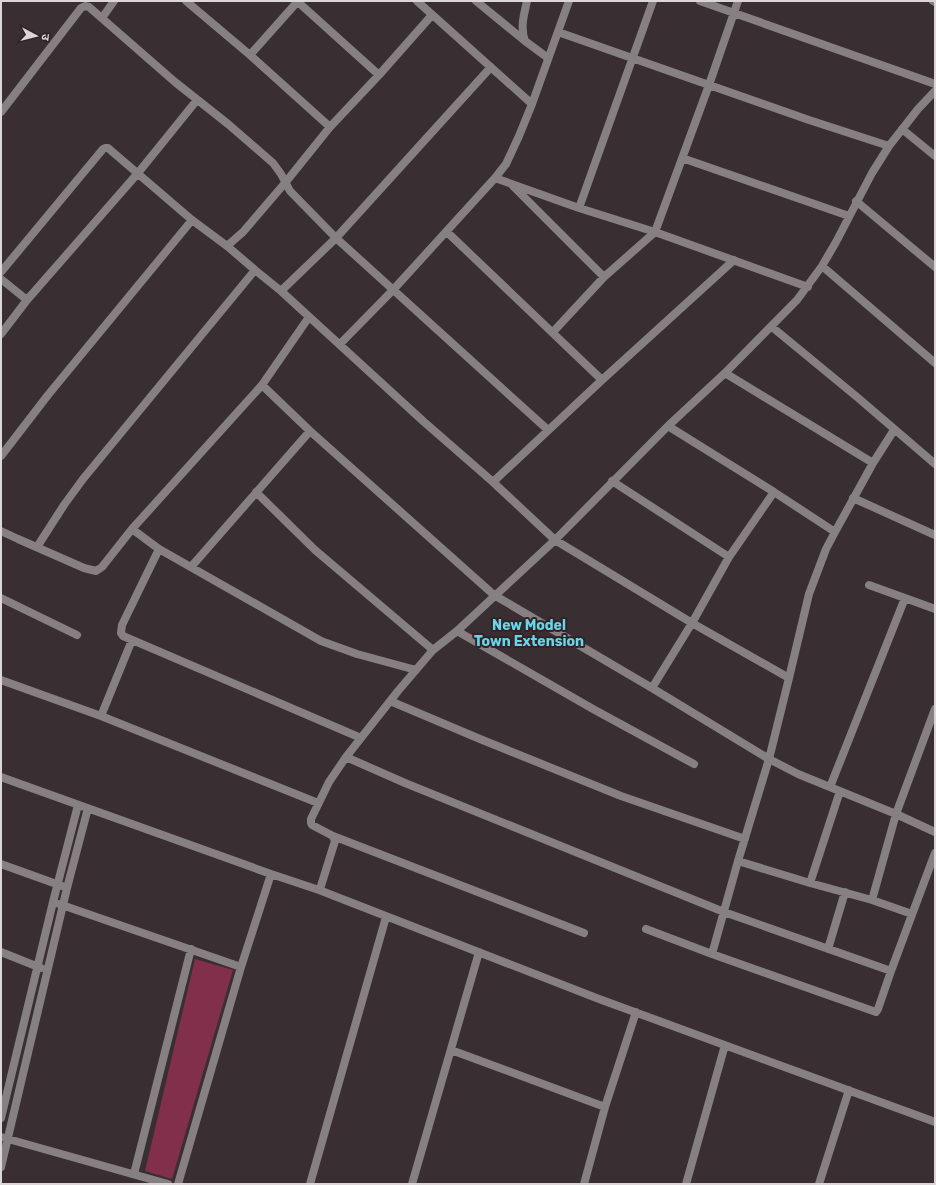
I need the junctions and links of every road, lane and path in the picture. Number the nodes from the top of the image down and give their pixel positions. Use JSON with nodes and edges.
{"nodes":[{"id":1,"x":114,"y":1,"type":"edge"},
{"id":2,"x":186,"y":1,"type":"edge"},
{"id":3,"x":417,"y":1,"type":"edge"},
{"id":4,"x":476,"y":1,"type":"edge"},
{"id":5,"x":528,"y":1,"type":"edge"},
{"id":6,"x":569,"y":1,"type":"edge"},
{"id":7,"x":653,"y":1,"type":"edge"},
{"id":8,"x":700,"y":1,"type":"edge"},
{"id":9,"x":738,"y":1,"type":"edge"},
{"id":10,"x":298,"y":2,"type":"edge"},
{"id":11,"x":196,"y":4,"type":"edge"},
{"id":12,"x":734,"y":13,"type":"junction"},
{"id":13,"x":432,"y":15,"type":"junction"},
{"id":14,"x":102,"y":18,"type":"junction"},
{"id":15,"x":558,"y":32,"type":"junction"},
{"id":16,"x":525,"y":41,"type":"junction"},
{"id":17,"x":250,"y":55,"type":"junction"},
{"id":18,"x":548,"y":58,"type":"junction"},
{"id":19,"x":632,"y":58,"type":"junction"},
{"id":20,"x":491,"y":67,"type":"junction"},
{"id":21,"x":379,"y":75,"type":"junction"},
{"id":22,"x":935,"y":84,"type":"edge"},
{"id":23,"x":709,"y":85,"type":"junction"},
{"id":24,"x":935,"y":91,"type":"edge"},
{"id":25,"x":197,"y":100,"type":"junction"},
{"id":26,"x":532,"y":104,"type":"junction"},
{"id":27,"x":1,"y":112,"type":"edge"},
{"id":28,"x":330,"y":127,"type":"junction"},
{"id":29,"x":902,"y":128,"type":"junction"},
{"id":30,"x":889,"y":146,"type":"junction"},
{"id":31,"x":935,"y":156,"type":"edge"},
{"id":32,"x":682,"y":158,"type":"junction"},
{"id":33,"x":138,"y":173,"type":"junction"},
{"id":34,"x":495,"y":178,"type":"junction"},
{"id":35,"x":285,"y":183,"type":"junction"},
{"id":36,"x":511,"y":184,"type":"junction"},
{"id":37,"x":856,"y":201,"type":"junction"},
{"id":38,"x":579,"y":208,"type":"junction"},
{"id":39,"x":849,"y":216,"type":"junction"},
{"id":40,"x":192,"y":220,"type":"junction"},
{"id":41,"x":446,"y":232,"type":"junction"},
{"id":42,"x":655,"y":232,"type":"junction"},
{"id":43,"x":336,"y":238,"type":"junction"},
{"id":44,"x":227,"y":246,"type":"junction"},
{"id":45,"x":734,"y":260,"type":"junction"},
{"id":46,"x":822,"y":266,"type":"junction"},
{"id":47,"x":935,"y":267,"type":"edge"},
{"id":48,"x":255,"y":270,"type":"junction"},
{"id":49,"x":1,"y":272,"type":"edge"},
{"id":50,"x":604,"y":277,"type":"junction"},
{"id":51,"x":1,"y":279,"type":"edge"},
{"id":52,"x":808,"y":287,"type":"junction"},
{"id":53,"x":393,"y":290,"type":"junction"},
{"id":54,"x":281,"y":291,"type":"junction"},
{"id":55,"x":27,"y":300,"type":"junction"},
{"id":56,"x":309,"y":317,"type":"junction"},
{"id":57,"x":772,"y":327,"type":"junction"},
{"id":58,"x":553,"y":332,"type":"junction"},
{"id":59,"x":1,"y":334,"type":"edge"},
{"id":60,"x":340,"y":344,"type":"junction"},
{"id":61,"x":935,"y":363,"type":"edge"},
{"id":62,"x":725,"y":373,"type":"junction"},
{"id":63,"x":602,"y":380,"type":"junction"},
{"id":64,"x":262,"y":385,"type":"junction"},
{"id":65,"x":668,"y":426,"type":"junction"},
{"id":66,"x":548,"y":430,"type":"junction"},
{"id":67,"x":894,"y":430,"type":"junction"},
{"id":68,"x":310,"y":431,"type":"junction"},
{"id":69,"x":1,"y":456,"type":"edge"},
{"id":70,"x":873,"y":463,"type":"junction"},
{"id":71,"x":935,"y":464,"type":"edge"},
{"id":72,"x":612,"y":481,"type":"junction"},
{"id":73,"x":494,"y":482,"type":"junction"},
{"id":74,"x":256,"y":492,"type":"junction"},
{"id":75,"x":774,"y":492,"type":"junction"},
{"id":76,"x":853,"y":498,"type":"junction"},
{"id":77,"x":132,"y":529,"type":"junction"},
{"id":78,"x":1,"y":532,"type":"edge"},
{"id":79,"x":834,"y":532,"type":"junction"},
{"id":80,"x":935,"y":535,"type":"edge"},
{"id":81,"x":555,"y":540,"type":"junction"},
{"id":82,"x":37,"y":547,"type":"junction"},
{"id":83,"x":158,"y":549,"type":"junction"},
{"id":84,"x":729,"y":557,"type":"junction"},
{"id":85,"x":191,"y":567,"type":"junction"},
{"id":86,"x":869,"y":585,"type":"dead end"},
{"id":87,"x":494,"y":595,"type":"junction"},
{"id":88,"x":1,"y":598,"type":"edge"},
{"id":89,"x":905,"y":598,"type":"junction"},
{"id":90,"x":935,"y":610,"type":"edge"},
{"id":91,"x":692,"y":623,"type":"junction"},
{"id":92,"x":457,"y":631,"type":"junction"},
{"id":93,"x":77,"y":635,"type":"dead end"},
{"id":94,"x":132,"y":640,"type":"junction"},
{"id":95,"x":433,"y":650,"type":"junction"},
{"id":96,"x":416,"y":670,"type":"junction"},
{"id":97,"x":789,"y":678,"type":"junction"},
{"id":98,"x":1,"y":680,"type":"edge"},
{"id":99,"x":652,"y":688,"type":"junction"},
{"id":100,"x":390,"y":701,"type":"junction"},
{"id":101,"x":935,"y":709,"type":"edge"},
{"id":102,"x":101,"y":716,"type":"junction"},
{"id":103,"x":361,"y":738,"type":"junction"},
{"id":104,"x":346,"y":757,"type":"junction"},
{"id":105,"x":769,"y":759,"type":"junction"},
{"id":106,"x":694,"y":764,"type":"dead end"},
{"id":107,"x":1,"y":777,"type":"edge"},
{"id":108,"x":830,"y":787,"type":"junction"},
{"id":109,"x":840,"y":791,"type":"junction"},
{"id":110,"x":318,"y":803,"type":"junction"},
{"id":111,"x":78,"y":805,"type":"junction"},
{"id":112,"x":88,"y":808,"type":"junction"},
{"id":113,"x":896,"y":814,"type":"junction"},
{"id":114,"x":935,"y":832,"type":"edge"},
{"id":115,"x":333,"y":836,"type":"junction"},
{"id":116,"x":745,"y":839,"type":"junction"},
{"id":117,"x":935,"y":853,"type":"edge"},
{"id":118,"x":738,"y":861,"type":"junction"},
{"id":119,"x":1,"y":864,"type":"edge"},
{"id":120,"x":271,"y":874,"type":"junction"},
{"id":121,"x":810,"y":883,"type":"junction"},
{"id":122,"x":57,"y":885,"type":"junction"},
{"id":123,"x":67,"y":888,"type":"junction"},
{"id":124,"x":319,"y":890,"type":"junction"},
{"id":125,"x":845,"y":892,"type":"junction"},
{"id":126,"x":872,"y":900,"type":"junction"},
{"id":127,"x":53,"y":902,"type":"junction"},
{"id":128,"x":63,"y":905,"type":"junction"},
{"id":129,"x":724,"y":912,"type":"junction"},
{"id":130,"x":912,"y":914,"type":"junction"},
{"id":131,"x":386,"y":917,"type":"junction"},
{"id":132,"x":646,"y":929,"type":"dead end"},
{"id":133,"x":584,"y":933,"type":"dead end"},
{"id":134,"x":828,"y":949,"type":"junction"},
{"id":135,"x":191,"y":950,"type":"junction"},
{"id":136,"x":1,"y":952,"type":"edge"},
{"id":137,"x":479,"y":952,"type":"junction"},
{"id":138,"x":712,"y":954,"type":"junction"},
{"id":139,"x":37,"y":966,"type":"junction"},
{"id":140,"x":241,"y":967,"type":"junction"},
{"id":141,"x":48,"y":970,"type":"junction"},
{"id":142,"x":891,"y":971,"type":"junction"},
{"id":143,"x":636,"y":1012,"type":"junction"},
{"id":144,"x":725,"y":1045,"type":"junction"},
{"id":145,"x":451,"y":1050,"type":"junction"},
{"id":146,"x":849,"y":1090,"type":"junction"},
{"id":147,"x":605,"y":1107,"type":"junction"},
{"id":148,"x":1,"y":1118,"type":"edge"},
{"id":149,"x":935,"y":1122,"type":"edge"},
{"id":150,"x":4,"y":1138,"type":"edge"},
{"id":151,"x":1,"y":1167,"type":"edge"},
{"id":152,"x":134,"y":1174,"type":"junction"},
{"id":153,"x":821,"y":1183,"type":"edge"},
{"id":154,"x":168,"y":1184,"type":"edge"},
{"id":155,"x":178,"y":1184,"type":"edge"},
{"id":156,"x":310,"y":1184,"type":"edge"},
{"id":157,"x":412,"y":1184,"type":"edge"},
{"id":158,"x":584,"y":1184,"type":"edge"},
{"id":159,"x":686,"y":1184,"type":"edge"}],
"edges":[{"from":1,"to":14,"type":"street"},
{"from":2,"to":11,"type":"street"},
{"from":3,"to":13,"type":"street"},
{"from":4,"to":16,"type":"street"},
{"from":5,"to":16,"type":"street"},
{"from":6,"to":15,"type":"street"},
{"from":7,"to":19,"type":"street"},
{"from":8,"to":12,"type":"street"},
{"from":9,"to":12,"type":"street"},
{"from":10,"to":17,"type":"street"},
{"from":10,"to":21,"type":"street"},
{"from":11,"to":17,"type":"street"},
{"from":12,"to":22,"type":"street"},
{"from":12,"to":23,"type":"street"},
{"from":13,"to":20,"type":"street"},
{"from":13,"to":21,"type":"street"},
{"from":14,"to":25,"type":"street"},
{"from":14,"to":27,"type":"street"},
{"from":15,"to":18,"type":"street"},
{"from":15,"to":19,"type":"street"},
{"from":16,"to":18,"type":"street"},
{"from":17,"to":28,"type":"street"},
{"from":18,"to":26,"type":"street"},
{"from":19,"to":23,"type":"street"},
{"from":19,"to":38,"type":"street"},
{"from":20,"to":26,"type":"street"},
{"from":20,"to":43,"type":"street"},
{"from":21,"to":28,"type":"street"},
{"from":23,"to":30,"type":"street"},
{"from":23,"to":32,"type":"street"},
{"from":24,"to":29,"type":"street"},
{"from":25,"to":33,"type":"street"},
{"from":25,"to":35,"type":"street"},
{"from":26,"to":34,"type":"street"},
{"from":28,"to":35,"type":"street"},
{"from":29,"to":30,"type":"street"},
{"from":29,"to":31,"type":"street"},
{"from":30,"to":37,"type":"street"},
{"from":32,"to":39,"type":"street"},
{"from":32,"to":42,"type":"street"},
{"from":33,"to":40,"type":"street"},
{"from":33,"to":49,"type":"street"},
{"from":33,"to":55,"type":"street"},
{"from":34,"to":36,"type":"street"},
{"from":34,"to":41,"type":"street"},
{"from":35,"to":43,"type":"street"},
{"from":35,"to":44,"type":"street"},
{"from":36,"to":38,"type":"street"},
{"from":36,"to":50,"type":"street"},
{"from":37,"to":39,"type":"street"},
{"from":37,"to":47,"type":"street"},
{"from":38,"to":42,"type":"street"},
{"from":39,"to":46,"type":"street"},
{"from":40,"to":44,"type":"street"},
{"from":40,"to":69,"type":"street"},
{"from":41,"to":53,"type":"street"},
{"from":41,"to":58,"type":"street"},
{"from":42,"to":45,"type":"street"},
{"from":42,"to":50,"type":"street"},
{"from":43,"to":53,"type":"street"},
{"from":43,"to":54,"type":"street"},
{"from":44,"to":48,"type":"street"},
{"from":45,"to":52,"type":"street"},
{"from":45,"to":63,"type":"street"},
{"from":46,"to":52,"type":"street"},
{"from":46,"to":61,"type":"street"},
{"from":48,"to":54,"type":"street"},
{"from":48,"to":82,"type":"street"},
{"from":50,"to":58,"type":"street"},
{"from":51,"to":55,"type":"street"},
{"from":52,"to":57,"type":"street"},
{"from":53,"to":60,"type":"street"},
{"from":53,"to":66,"type":"street"},
{"from":54,"to":56,"type":"street"},
{"from":55,"to":59,"type":"street"},
{"from":56,"to":60,"type":"street"},
{"from":56,"to":64,"type":"street"},
{"from":57,"to":62,"type":"street"},
{"from":57,"to":67,"type":"street"},
{"from":58,"to":63,"type":"street"},
{"from":60,"to":73,"type":"street"},
{"from":62,"to":65,"type":"street"},
{"from":62,"to":70,"type":"street"},
{"from":63,"to":66,"type":"street"},
{"from":64,"to":68,"type":"street"},
{"from":64,"to":77,"type":"street"},
{"from":65,"to":72,"type":"street"},
{"from":65,"to":75,"type":"street"},
{"from":66,"to":73,"type":"street"},
{"from":67,"to":70,"type":"street"},
{"from":67,"to":71,"type":"street"},
{"from":68,"to":74,"type":"street"},
{"from":68,"to":87,"type":"street"},
{"from":70,"to":76,"type":"street"},
{"from":72,"to":81,"type":"street"},
{"from":72,"to":84,"type":"street"},
{"from":73,"to":81,"type":"street"},
{"from":74,"to":85,"type":"street"},
{"from":74,"to":95,"type":"street"},
{"from":75,"to":79,"type":"street"},
{"from":75,"to":84,"type":"street"},
{"from":76,"to":79,"type":"street"},
{"from":76,"to":80,"type":"street"},
{"from":77,"to":82,"type":"street"},
{"from":77,"to":83,"type":"street"},
{"from":78,"to":82,"type":"street"},
{"from":79,"to":97,"type":"street"},
{"from":81,"to":87,"type":"street"},
{"from":81,"to":91,"type":"street"},
{"from":83,"to":85,"type":"street"},
{"from":83,"to":94,"type":"street"},
{"from":84,"to":91,"type":"street"},
{"from":85,"to":96,"type":"street"},
{"from":86,"to":89,"type":"street"},
{"from":87,"to":92,"type":"street"},
{"from":87,"to":99,"type":"street"},
{"from":88,"to":93,"type":"street"},
{"from":89,"to":90,"type":"street"},
{"from":89,"to":108,"type":"street"},
{"from":91,"to":97,"type":"street"},
{"from":91,"to":99,"type":"street"},
{"from":92,"to":95,"type":"street"},
{"from":92,"to":106,"type":"street"},
{"from":94,"to":102,"type":"street"},
{"from":94,"to":103,"type":"street"},
{"from":95,"to":96,"type":"street"},
{"from":96,"to":100,"type":"street"},
{"from":97,"to":105,"type":"street"},
{"from":98,"to":102,"type":"street"},
{"from":99,"to":105,"type":"street"},
{"from":100,"to":103,"type":"street"},
{"from":100,"to":116,"type":"street"},
{"from":101,"to":113,"type":"street"},
{"from":102,"to":110,"type":"street"},
{"from":103,"to":104,"type":"street"},
{"from":104,"to":110,"type":"street"},
{"from":104,"to":129,"type":"street"},
{"from":105,"to":108,"type":"street"},
{"from":105,"to":116,"type":"street"},
{"from":107,"to":111,"type":"street"},
{"from":108,"to":109,"type":"street"},
{"from":109,"to":113,"type":"street"},
{"from":109,"to":121,"type":"street"},
{"from":110,"to":115,"type":"street"},
{"from":111,"to":112,"type":"street"},
{"from":111,"to":122,"type":"street"},
{"from":112,"to":120,"type":"street"},
{"from":112,"to":123,"type":"street"},
{"from":113,"to":114,"type":"street"},
{"from":113,"to":126,"type":"street"},
{"from":115,"to":124,"type":"street"},
{"from":115,"to":133,"type":"street"},
{"from":116,"to":118,"type":"street"},
{"from":117,"to":130,"type":"street"},
{"from":118,"to":121,"type":"street"},
{"from":118,"to":129,"type":"street"},
{"from":119,"to":122,"type":"street"},
{"from":120,"to":124,"type":"street"},
{"from":120,"to":140,"type":"street"},
{"from":121,"to":125,"type":"street"},
{"from":122,"to":123,"type":"street"},
{"from":122,"to":127,"type":"street"},
{"from":123,"to":128,"type":"street"},
{"from":124,"to":131,"type":"street"},
{"from":125,"to":126,"type":"street"},
{"from":125,"to":134,"type":"street"},
{"from":126,"to":130,"type":"street"},
{"from":127,"to":128,"type":"street"},
{"from":127,"to":139,"type":"street"},
{"from":128,"to":135,"type":"street"},
{"from":128,"to":141,"type":"street"},
{"from":129,"to":134,"type":"street"},
{"from":129,"to":138,"type":"street"},
{"from":130,"to":142,"type":"street"},
{"from":131,"to":137,"type":"street"},
{"from":131,"to":156,"type":"street"},
{"from":132,"to":138,"type":"street"},
{"from":134,"to":142,"type":"street"},
{"from":135,"to":140,"type":"street"},
{"from":135,"to":152,"type":"street"},
{"from":136,"to":139,"type":"street"},
{"from":137,"to":143,"type":"street"},
{"from":137,"to":145,"type":"street"},
{"from":138,"to":142,"type":"street"},
{"from":139,"to":141,"type":"street"},
{"from":139,"to":148,"type":"street"},
{"from":140,"to":155,"type":"street"},
{"from":141,"to":150,"type":"street"},
{"from":143,"to":144,"type":"street"},
{"from":143,"to":147,"type":"street"},
{"from":144,"to":146,"type":"street"},
{"from":144,"to":159,"type":"street"},
{"from":145,"to":147,"type":"street"},
{"from":145,"to":157,"type":"street"},
{"from":146,"to":149,"type":"street"},
{"from":146,"to":153,"type":"street"},
{"from":147,"to":158,"type":"street"},
{"from":150,"to":151,"type":"street"},
{"from":150,"to":152,"type":"street"},
{"from":152,"to":154,"type":"street"}]}
